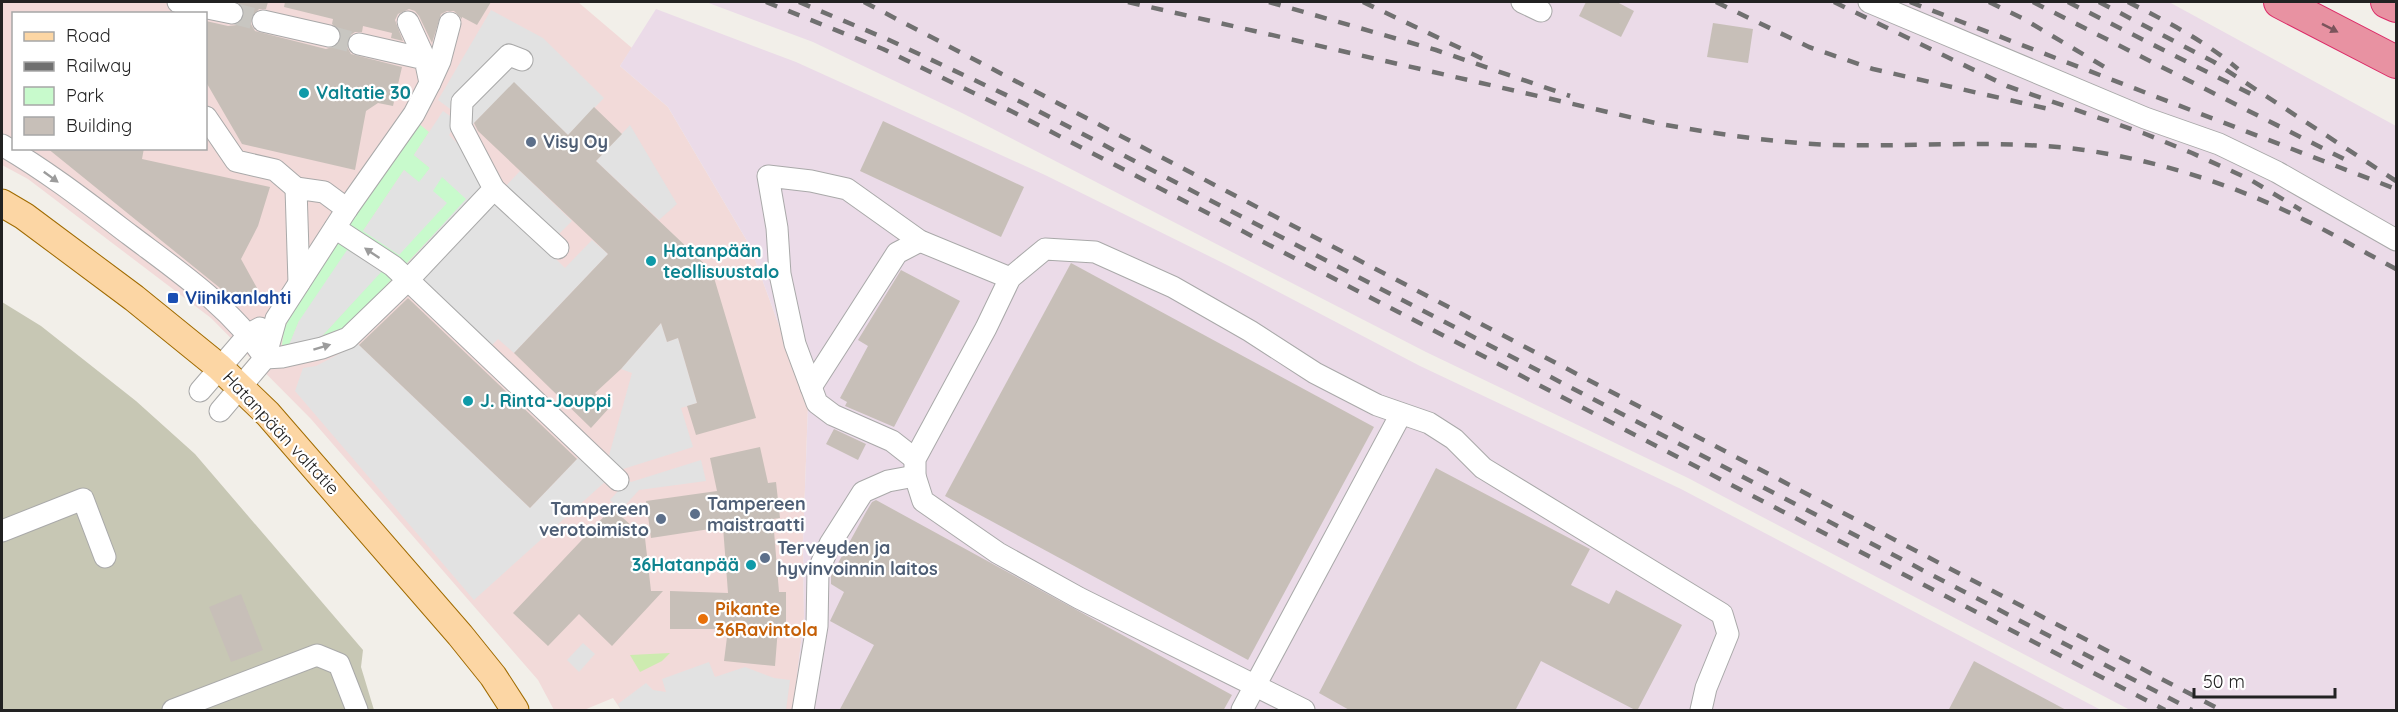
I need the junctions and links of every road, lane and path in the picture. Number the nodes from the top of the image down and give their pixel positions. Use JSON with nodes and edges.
{"nodes":[{"id":1,"x":178,"y":2,"type":"edge"},
{"id":2,"x":1522,"y":2,"type":"edge"},
{"id":3,"x":1869,"y":2,"type":"edge"},
{"id":4,"x":2280,"y":2,"type":"edge"},
{"id":5,"x":2387,"y":2,"type":"edge"},
{"id":6,"x":2397,"y":6,"type":"edge"},
{"id":7,"x":1541,"y":11,"type":"dead end"},
{"id":8,"x":232,"y":14,"type":"tunnel mouth"},
{"id":9,"x":263,"y":21,"type":"tunnel mouth"},
{"id":10,"x":408,"y":22,"type":"dead end"},
{"id":11,"x":450,"y":23,"type":"dead end"},
{"id":12,"x":329,"y":36,"type":"tunnel mouth"},
{"id":13,"x":359,"y":44,"type":"tunnel mouth"},
{"id":14,"x":2389,"y":58,"type":"edge"},
{"id":15,"x":425,"y":59,"type":"junction"},
{"id":16,"x":522,"y":60,"type":"dead end"},
{"id":17,"x":430,"y":83,"type":"junction"},
{"id":18,"x":207,"y":118,"type":"edge"},
{"id":19,"x":2,"y":146,"type":"edge"},
{"id":20,"x":296,"y":188,"type":"junction"},
{"id":21,"x":494,"y":189,"type":"junction"},
{"id":22,"x":2,"y":203,"type":"edge"},
{"id":23,"x":347,"y":209,"type":"junction"},
{"id":24,"x":335,"y":228,"type":"junction"},
{"id":25,"x":2397,"y":240,"type":"edge"},
{"id":26,"x":920,"y":241,"type":"junction"},
{"id":27,"x":558,"y":248,"type":"dead end"},
{"id":28,"x":1010,"y":278,"type":"junction"},
{"id":29,"x":408,"y":280,"type":"junction"},
{"id":30,"x":299,"y":283,"type":"junction"},
{"id":31,"x":276,"y":319,"type":"junction"},
{"id":32,"x":249,"y":334,"type":"junction"},
{"id":33,"x":265,"y":358,"type":"junction"},
{"id":34,"x":219,"y":367,"type":"junction"},
{"id":35,"x":811,"y":387,"type":"junction"},
{"id":36,"x":241,"y":388,"type":"junction"},
{"id":37,"x":200,"y":391,"type":"dead end"},
{"id":38,"x":220,"y":411,"type":"dead end"},
{"id":39,"x":1401,"y":414,"type":"junction"},
{"id":40,"x":915,"y":467,"type":"junction"},
{"id":41,"x":618,"y":480,"type":"dead end"},
{"id":42,"x":2,"y":531,"type":"edge"},
{"id":43,"x":105,"y":557,"type":"dead end"},
{"id":44,"x":1254,"y":687,"type":"junction"},
{"id":45,"x":173,"y":711,"type":"edge"},
{"id":46,"x":357,"y":711,"type":"edge"},
{"id":47,"x":515,"y":711,"type":"edge"},
{"id":48,"x":803,"y":711,"type":"edge"},
{"id":49,"x":1242,"y":711,"type":"edge"},
{"id":50,"x":1304,"y":711,"type":"edge"},
{"id":51,"x":1701,"y":711,"type":"edge"}],
"edges":[{"from":1,"to":8,"type":"lane"},
{"from":2,"to":7,"type":"lane"},
{"from":3,"to":25,"type":"lane"},
{"from":4,"to":14,"type":"highway","one_way":true},
{"from":5,"to":6,"type":"highway"},
{"from":9,"to":12,"type":"lane"},
{"from":10,"to":15,"type":"lane"},
{"from":11,"to":17,"type":"lane"},
{"from":13,"to":15,"type":"lane"},
{"from":15,"to":17,"type":"lane"},
{"from":16,"to":21,"type":"lane"},
{"from":17,"to":23,"type":"lane"},
{"from":18,"to":20,"type":"lane"},
{"from":19,"to":32,"type":"lane","one_way":true},
{"from":20,"to":23,"type":"lane"},
{"from":20,"to":30,"type":"lane"},
{"from":21,"to":27,"type":"lane"},
{"from":21,"to":29,"type":"lane"},
{"from":22,"to":34,"type":"main road","name":"Hatanpään valtatie"},
{"from":23,"to":24,"type":"lane"},
{"from":29,"to":24,"type":"lane","one_way":true},
{"from":24,"to":30,"type":"lane"},
{"from":26,"to":28,"type":"lane"},
{"from":26,"to":35,"type":"lane"},
{"from":26,"to":35,"type":"lane"},
{"from":28,"to":39,"type":"lane"},
{"from":28,"to":40,"type":"lane"},
{"from":33,"to":29,"type":"lane","one_way":true},
{"from":29,"to":41,"type":"lane"},
{"from":30,"to":31,"type":"lane"},
{"from":31,"to":32,"type":"lane"},
{"from":31,"to":33,"type":"lane"},
{"from":32,"to":33,"type":"lane"},
{"from":32,"to":34,"type":"lane"},
{"from":33,"to":36,"type":"lane"},
{"from":34,"to":36,"type":"main road","name":"Hatanpään valtatie"},
{"from":34,"to":37,"type":"lane"},
{"from":35,"to":40,"type":"lane"},
{"from":36,"to":38,"type":"lane"},
{"from":36,"to":47,"type":"main road","name":"Hatanpään valtatie"},
{"from":39,"to":44,"type":"lane"},
{"from":39,"to":51,"type":"lane"},
{"from":40,"to":44,"type":"lane"},
{"from":40,"to":48,"type":"lane"},
{"from":42,"to":43,"type":"lane"},
{"from":44,"to":49,"type":"lane"},
{"from":44,"to":50,"type":"lane"},
{"from":45,"to":46,"type":"lane"}]}
